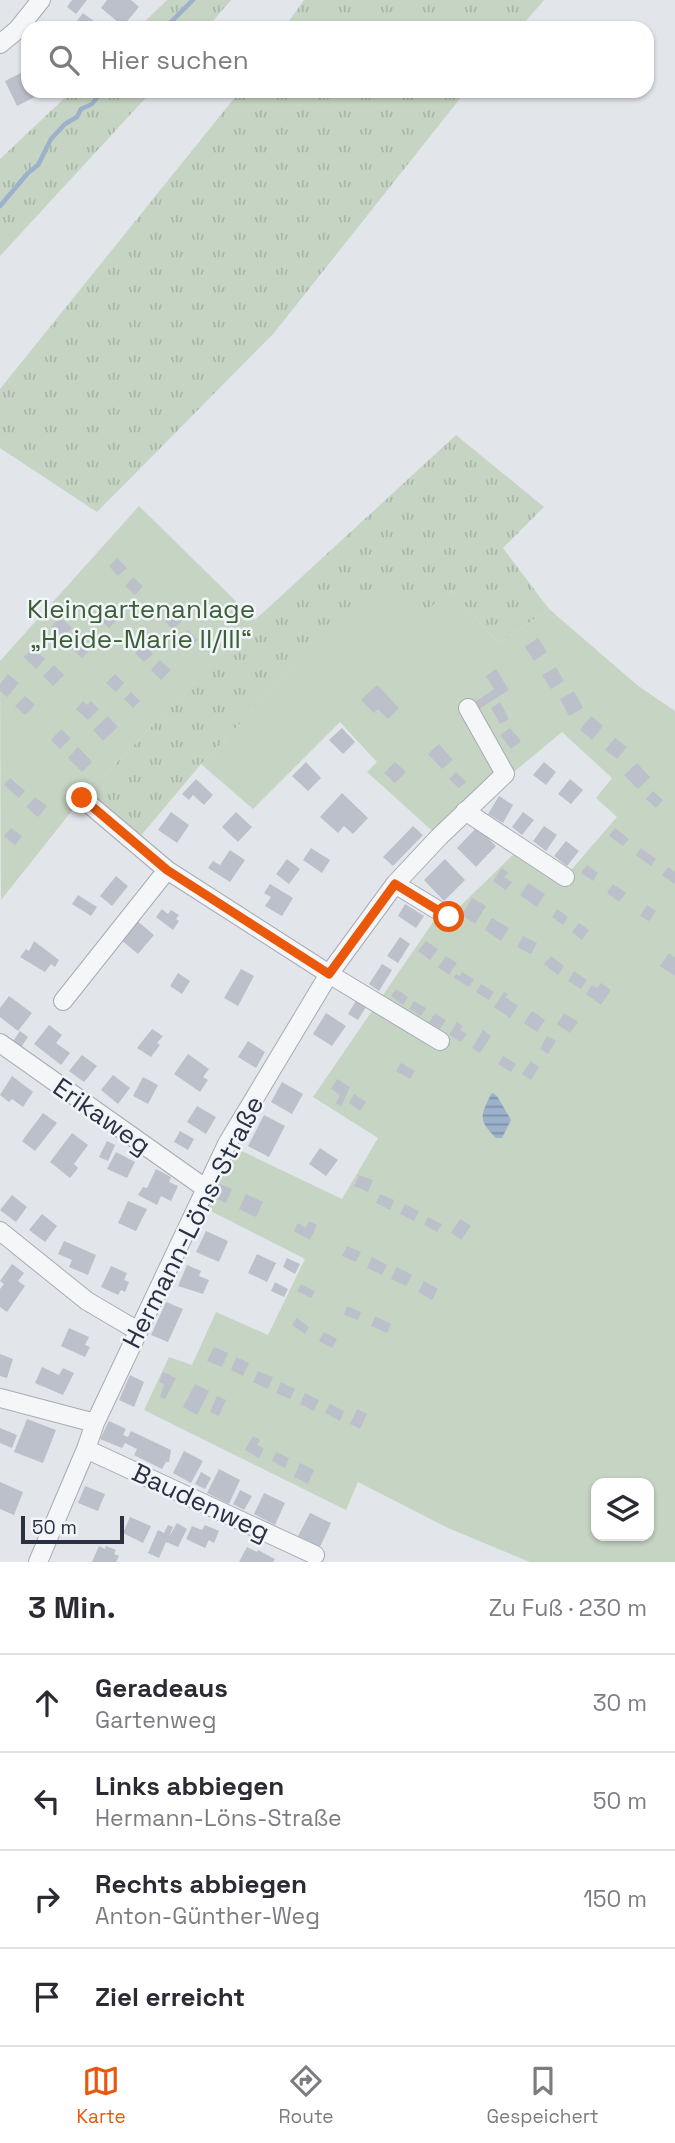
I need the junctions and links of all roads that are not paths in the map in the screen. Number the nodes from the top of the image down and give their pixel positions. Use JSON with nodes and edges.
{"nodes":[{"id":1,"x":41,"y":0,"type":"edge"},
{"id":2,"x":24,"y":21,"type":"edge"},
{"id":3,"x":21,"y":25,"type":"edge"},
{"id":4,"x":0,"y":44,"type":"edge"},
{"id":5,"x":468,"y":708,"type":"dead end"},
{"id":6,"x":82,"y":798,"type":"dead end"},
{"id":7,"x":465,"y":811,"type":"junction"},
{"id":8,"x":167,"y":870,"type":"junction"},
{"id":9,"x":565,"y":877,"type":"dead end"},
{"id":10,"x":395,"y":884,"type":"junction"},
{"id":11,"x":449,"y":917,"type":"dead end"},
{"id":12,"x":329,"y":974,"type":"junction"},
{"id":13,"x":63,"y":1001,"type":"dead end"},
{"id":14,"x":440,"y":1041,"type":"dead end"},
{"id":15,"x":0,"y":1043,"type":"edge"},
{"id":16,"x":205,"y":1188,"type":"junction"},
{"id":17,"x":0,"y":1230,"type":"edge"},
{"id":18,"x":138,"y":1331,"type":"junction"},
{"id":19,"x":0,"y":1398,"type":"edge"},
{"id":20,"x":94,"y":1423,"type":"junction"},
{"id":21,"x":86,"y":1449,"type":"junction"},
{"id":22,"x":315,"y":1555,"type":"dead end"},
{"id":23,"x":38,"y":1562,"type":"edge"}],
"edges":[{"from":1,"to":2,"type":"street"},
{"from":3,"to":4,"type":"street"},
{"from":5,"to":7,"type":"street","name":"Hermann-Löns-Straße"},
{"from":6,"to":8,"type":"street"},
{"from":7,"to":9,"type":"street"},
{"from":7,"to":10,"type":"street","name":"Hermann-Löns-Straße"},
{"from":8,"to":12,"type":"street"},
{"from":8,"to":13,"type":"street"},
{"from":10,"to":11,"type":"street"},
{"from":10,"to":12,"type":"street","name":"Hermann-Löns-Straße"},
{"from":12,"to":14,"type":"street"},
{"from":12,"to":16,"type":"street","name":"Hermann-Löns-Straße"},
{"from":15,"to":16,"type":"street","name":"Erikaweg"},
{"from":16,"to":18,"type":"street","name":"Hermann-Löns-Straße"},
{"from":17,"to":18,"type":"street"},
{"from":18,"to":20,"type":"street","name":"Hermann-Löns-Straße"},
{"from":19,"to":20,"type":"street"},
{"from":20,"to":21,"type":"street","name":"Hermann-Löns-Straße"},
{"from":21,"to":22,"type":"street","name":"Baudenweg"},
{"from":21,"to":23,"type":"street","name":"Hermann-Löns-Straße"}]}
